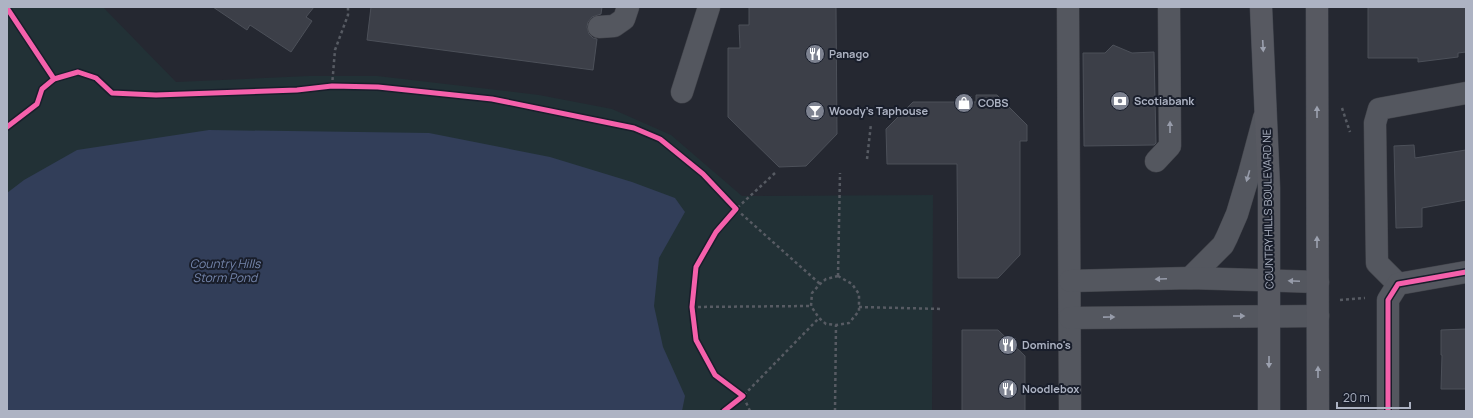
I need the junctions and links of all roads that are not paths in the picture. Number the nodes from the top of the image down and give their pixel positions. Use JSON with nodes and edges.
{"nodes":[{"id":1,"x":628,"y":7,"type":"edge"},
{"id":2,"x":709,"y":7,"type":"edge"},
{"id":3,"x":1068,"y":7,"type":"edge"},
{"id":4,"x":1261,"y":7,"type":"edge"},
{"id":5,"x":1317,"y":7,"type":"edge"},
{"id":6,"x":1169,"y":8,"type":"dead end"},
{"id":7,"x":599,"y":27,"type":"dead end"},
{"id":8,"x":682,"y":92,"type":"dead end"},
{"id":9,"x":1466,"y":93,"type":"edge"},
{"id":10,"x":1266,"y":111,"type":"junction"},
{"id":11,"x":1156,"y":161,"type":"dead end"},
{"id":12,"x":1466,"y":272,"type":"edge"},
{"id":13,"x":1190,"y":278,"type":"junction"},
{"id":14,"x":1070,"y":281,"type":"junction"},
{"id":15,"x":1270,"y":281,"type":"junction"},
{"id":16,"x":1318,"y":282,"type":"junction"},
{"id":17,"x":1398,"y":284,"type":"junction"},
{"id":18,"x":1270,"y":316,"type":"junction"},
{"id":19,"x":1318,"y":316,"type":"junction"},
{"id":20,"x":1070,"y":318,"type":"junction"},
{"id":21,"x":1070,"y":411,"type":"edge"},
{"id":22,"x":1269,"y":411,"type":"edge"},
{"id":23,"x":1318,"y":411,"type":"edge"},
{"id":24,"x":1388,"y":411,"type":"edge"}],
"edges":[{"from":1,"to":7,"type":"street"},
{"from":2,"to":8,"type":"street"},
{"from":3,"to":14,"type":"street"},
{"from":4,"to":10,"type":"main road","name":"COUNTRY HILLS BOULEVARD NE","one_way":true},
{"from":16,"to":5,"type":"main road","one_way":true},
{"from":11,"to":6,"type":"street","one_way":true},
{"from":9,"to":17,"type":"street"},
{"from":10,"to":13,"type":"street","one_way":true},
{"from":10,"to":15,"type":"main road","name":"COUNTRY HILLS BOULEVARD NE"},
{"from":12,"to":17,"type":"street"},
{"from":13,"to":14,"type":"street","one_way":true},
{"from":13,"to":15,"type":"street"},
{"from":14,"to":20,"type":"street"},
{"from":16,"to":15,"type":"street","one_way":true},
{"from":15,"to":18,"type":"main road","name":"COUNTRY HILLS BOULEVARD NE"},
{"from":16,"to":19,"type":"main road"},
{"from":17,"to":24,"type":"street"},
{"from":18,"to":19,"type":"street"},
{"from":20,"to":18,"type":"street","one_way":true},
{"from":18,"to":22,"type":"main road","name":"COUNTRY HILLS BOULEVARD NE","one_way":true},
{"from":23,"to":19,"type":"main road","one_way":true},
{"from":20,"to":21,"type":"street"}]}
